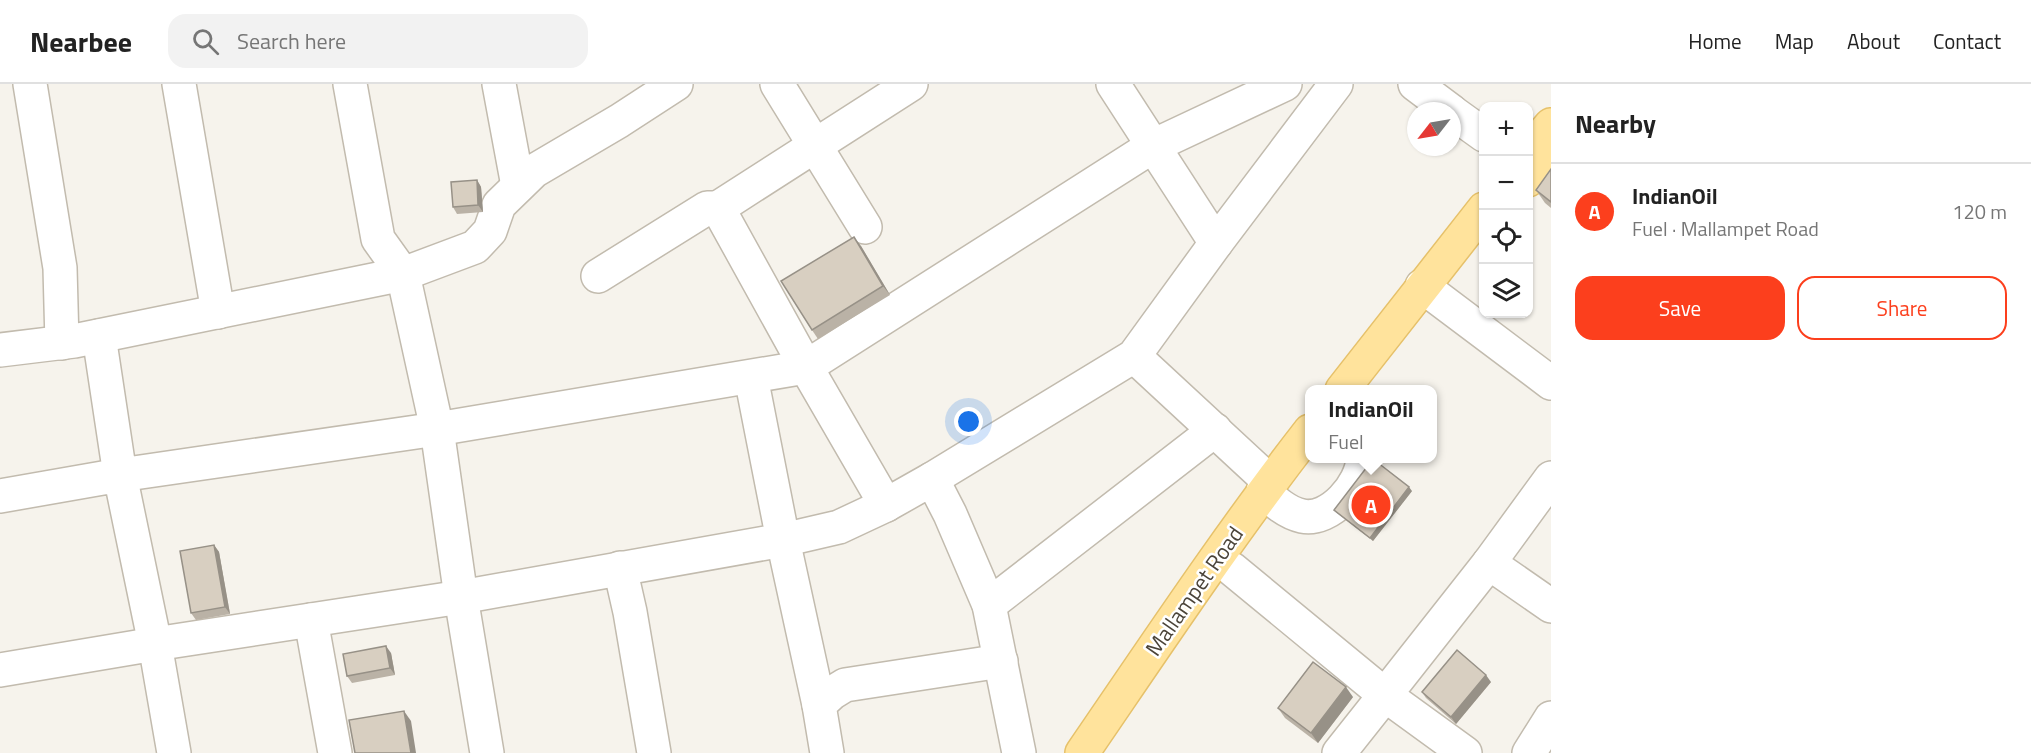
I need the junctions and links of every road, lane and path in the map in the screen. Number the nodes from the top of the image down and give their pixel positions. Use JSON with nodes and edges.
{"nodes":[{"id":1,"x":30,"y":84,"type":"edge"},
{"id":2,"x":179,"y":84,"type":"edge"},
{"id":3,"x":350,"y":84,"type":"edge"},
{"id":4,"x":499,"y":84,"type":"edge"},
{"id":5,"x":676,"y":84,"type":"edge"},
{"id":6,"x":777,"y":84,"type":"edge"},
{"id":7,"x":911,"y":84,"type":"edge"},
{"id":8,"x":1113,"y":84,"type":"edge"},
{"id":9,"x":1285,"y":84,"type":"edge"},
{"id":10,"x":1336,"y":84,"type":"edge"},
{"id":11,"x":1415,"y":84,"type":"edge"},
{"id":12,"x":1439,"y":102,"type":"edge"},
{"id":13,"x":1461,"y":118,"type":"edge"},
{"id":14,"x":1551,"y":125,"type":"edge"},
{"id":15,"x":1479,"y":131,"type":"edge"},
{"id":16,"x":815,"y":146,"type":"junction"},
{"id":17,"x":1153,"y":146,"type":"junction"},
{"id":18,"x":1533,"y":146,"type":"edge"},
{"id":19,"x":1551,"y":153,"type":"edge"},
{"id":20,"x":1533,"y":174,"type":"edge"},
{"id":21,"x":518,"y":186,"type":"junction"},
{"id":22,"x":718,"y":208,"type":"junction"},
{"id":23,"x":1483,"y":210,"type":"edge"},
{"id":24,"x":865,"y":227,"type":"dead end"},
{"id":25,"x":1216,"y":243,"type":"junction"},
{"id":26,"x":1479,"y":243,"type":"edge"},
{"id":27,"x":403,"y":274,"type":"junction"},
{"id":28,"x":598,"y":276,"type":"dead end"},
{"id":29,"x":1430,"y":292,"type":"junction"},
{"id":30,"x":218,"y":312,"type":"junction"},
{"id":31,"x":99,"y":336,"type":"junction"},
{"id":32,"x":62,"y":343,"type":"junction"},
{"id":33,"x":0,"y":350,"type":"edge"},
{"id":34,"x":1134,"y":356,"type":"junction"},
{"id":35,"x":806,"y":367,"type":"junction"},
{"id":36,"x":751,"y":377,"type":"junction"},
{"id":37,"x":1551,"y":383,"type":"edge"},
{"id":38,"x":1346,"y":385,"type":"edge"},
{"id":39,"x":1370,"y":385,"type":"edge"},
{"id":40,"x":437,"y":429,"type":"junction"},
{"id":41,"x":1215,"y":430,"type":"junction"},
{"id":42,"x":1305,"y":439,"type":"edge"},
{"id":43,"x":1309,"y":463,"type":"edge"},
{"id":44,"x":1362,"y":463,"type":"edge"},
{"id":45,"x":120,"y":475,"type":"junction"},
{"id":46,"x":1551,"y":478,"type":"edge"},
{"id":47,"x":932,"y":479,"type":"junction"},
{"id":48,"x":1271,"y":493,"type":"junction"},
{"id":49,"x":0,"y":496,"type":"edge"},
{"id":50,"x":886,"y":505,"type":"junction"},
{"id":51,"x":783,"y":540,"type":"junction"},
{"id":52,"x":1489,"y":563,"type":"junction"},
{"id":53,"x":620,"y":568,"type":"junction"},
{"id":54,"x":1232,"y":569,"type":"junction"},
{"id":55,"x":461,"y":597,"type":"junction"},
{"id":56,"x":989,"y":605,"type":"junction"},
{"id":57,"x":1551,"y":606,"type":"edge"},
{"id":58,"x":1192,"y":609,"type":"junction"},
{"id":59,"x":311,"y":620,"type":"junction"},
{"id":60,"x":154,"y":644,"type":"junction"},
{"id":61,"x":1001,"y":661,"type":"junction"},
{"id":62,"x":0,"y":670,"type":"edge"},
{"id":63,"x":1385,"y":695,"type":"junction"},
{"id":64,"x":819,"y":705,"type":"junction"},
{"id":65,"x":1551,"y":718,"type":"edge"},
{"id":66,"x":174,"y":753,"type":"edge"},
{"id":67,"x":335,"y":753,"type":"edge"},
{"id":68,"x":487,"y":753,"type":"edge"},
{"id":69,"x":654,"y":753,"type":"edge"},
{"id":70,"x":827,"y":753,"type":"edge"},
{"id":71,"x":1019,"y":753,"type":"edge"},
{"id":72,"x":1082,"y":753,"type":"edge"},
{"id":73,"x":1101,"y":753,"type":"edge"},
{"id":74,"x":1339,"y":753,"type":"edge"},
{"id":75,"x":1465,"y":753,"type":"edge"},
{"id":76,"x":1528,"y":753,"type":"edge"}],
"edges":[{"from":1,"to":32,"type":"street"},
{"from":2,"to":30,"type":"street"},
{"from":3,"to":27,"type":"street"},
{"from":4,"to":21,"type":"street"},
{"from":5,"to":21,"type":"street"},
{"from":6,"to":16,"type":"street"},
{"from":7,"to":16,"type":"street"},
{"from":8,"to":17,"type":"street"},
{"from":9,"to":17,"type":"street"},
{"from":10,"to":25,"type":"street"},
{"from":11,"to":12,"type":"street"},
{"from":13,"to":15,"type":"street"},
{"from":14,"to":18,"type":"main road"},
{"from":16,"to":22,"type":"street"},
{"from":16,"to":24,"type":"street"},
{"from":17,"to":25,"type":"street"},
{"from":17,"to":35,"type":"street"},
{"from":19,"to":20,"type":"main road"},
{"from":21,"to":27,"type":"street"},
{"from":22,"to":28,"type":"street"},
{"from":22,"to":35,"type":"street"},
{"from":23,"to":29,"type":"main road"},
{"from":25,"to":34,"type":"street"},
{"from":26,"to":29,"type":"main road"},
{"from":27,"to":30,"type":"street"},
{"from":27,"to":40,"type":"street"},
{"from":29,"to":37,"type":"street"},
{"from":29,"to":38,"type":"main road"},
{"from":29,"to":39,"type":"main road"},
{"from":30,"to":31,"type":"street"},
{"from":31,"to":32,"type":"street"},
{"from":31,"to":45,"type":"street"},
{"from":32,"to":33,"type":"street"},
{"from":34,"to":41,"type":"street"},
{"from":34,"to":47,"type":"street"},
{"from":35,"to":36,"type":"street"},
{"from":35,"to":50,"type":"street"},
{"from":36,"to":40,"type":"street"},
{"from":36,"to":51,"type":"street"},
{"from":40,"to":45,"type":"street"},
{"from":40,"to":55,"type":"street"},
{"from":41,"to":48,"type":"street"},
{"from":41,"to":56,"type":"street"},
{"from":42,"to":48,"type":"main road","name":"Mallampet Road"},
{"from":43,"to":48,"type":"main road","name":"Mallampet Road"},
{"from":44,"to":48,"type":"street"},
{"from":45,"to":49,"type":"street"},
{"from":45,"to":60,"type":"street"},
{"from":46,"to":52,"type":"street"},
{"from":47,"to":50,"type":"street"},
{"from":47,"to":56,"type":"street"},
{"from":48,"to":54,"type":"main road","name":"Mallampet Road"},
{"from":48,"to":58,"type":"main road","name":"Mallampet Road"},
{"from":50,"to":51,"type":"street"},
{"from":51,"to":53,"type":"street"},
{"from":51,"to":64,"type":"street"},
{"from":52,"to":57,"type":"street"},
{"from":52,"to":63,"type":"street"},
{"from":53,"to":55,"type":"street"},
{"from":53,"to":69,"type":"street"},
{"from":54,"to":58,"type":"main road","name":"Mallampet Road"},
{"from":54,"to":63,"type":"street"},
{"from":55,"to":59,"type":"street"},
{"from":55,"to":68,"type":"street"},
{"from":56,"to":61,"type":"street"},
{"from":58,"to":72,"type":"main road","name":"Mallampet Road"},
{"from":58,"to":73,"type":"main road","name":"Mallampet Road"},
{"from":59,"to":60,"type":"street"},
{"from":59,"to":67,"type":"street"},
{"from":60,"to":62,"type":"street"},
{"from":60,"to":66,"type":"street"},
{"from":61,"to":64,"type":"street"},
{"from":61,"to":71,"type":"street"},
{"from":63,"to":74,"type":"street"},
{"from":63,"to":75,"type":"street"},
{"from":64,"to":70,"type":"street"},
{"from":65,"to":76,"type":"street"}]}
